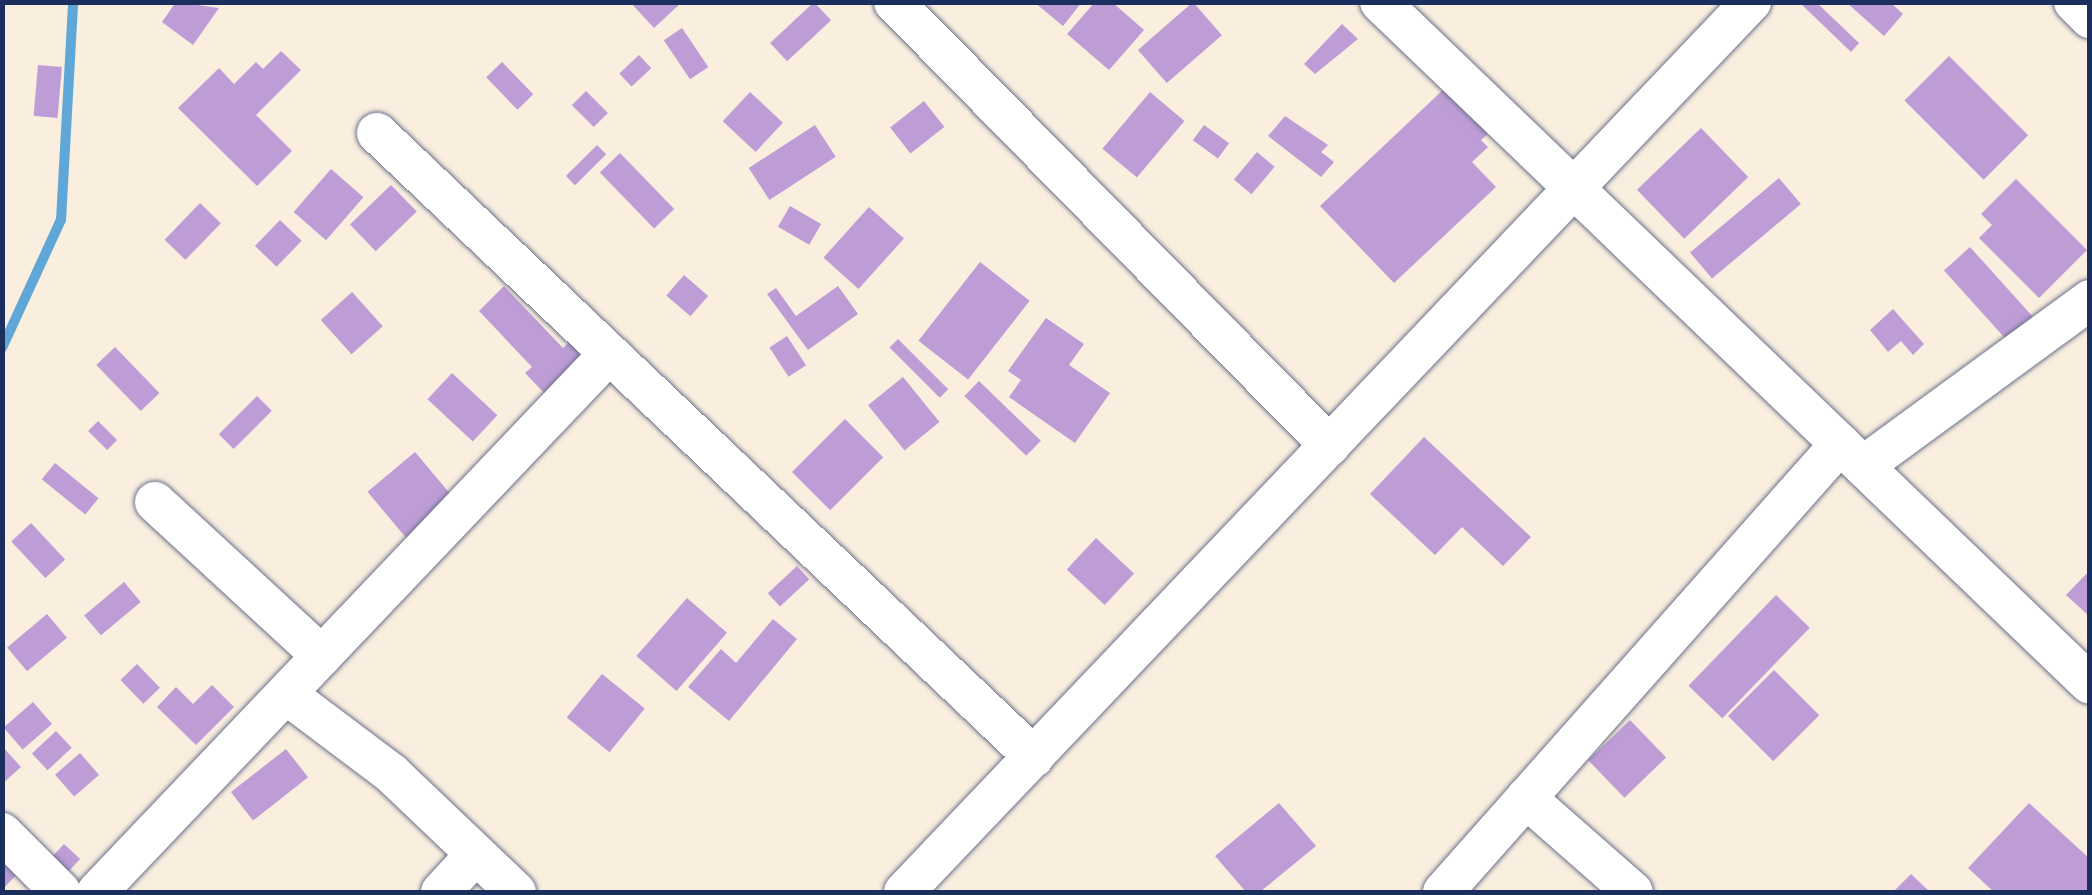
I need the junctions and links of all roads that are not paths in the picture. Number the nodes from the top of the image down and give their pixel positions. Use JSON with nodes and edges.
{"nodes":[{"id":1,"x":894,"y":2,"type":"edge"},
{"id":2,"x":1380,"y":2,"type":"edge"},
{"id":3,"x":1751,"y":2,"type":"edge"},
{"id":4,"x":2074,"y":2,"type":"edge"},
{"id":5,"x":2090,"y":18,"type":"edge"},
{"id":6,"x":377,"y":133,"type":"dead end"},
{"id":7,"x":1574,"y":189,"type":"junction"},
{"id":8,"x":2087,"y":307,"type":"edge"},
{"id":9,"x":609,"y":354,"type":"junction"},
{"id":10,"x":1330,"y":446,"type":"junction"},
{"id":11,"x":1851,"y":455,"type":"junction"},
{"id":12,"x":155,"y":502,"type":"dead end"},
{"id":13,"x":322,"y":656,"type":"junction"},
{"id":14,"x":2090,"y":684,"type":"edge"},
{"id":15,"x":286,"y":694,"type":"junction"},
{"id":16,"x":1034,"y":757,"type":"junction"},
{"id":17,"x":1526,"y":798,"type":"junction"},
{"id":18,"x":2,"y":832,"type":"edge"},
{"id":19,"x":475,"y":855,"type":"junction"},
{"id":20,"x":61,"y":892,"type":"edge"},
{"id":21,"x":97,"y":892,"type":"edge"},
{"id":22,"x":441,"y":892,"type":"edge"},
{"id":23,"x":516,"y":892,"type":"edge"},
{"id":24,"x":904,"y":892,"type":"edge"},
{"id":25,"x":1443,"y":892,"type":"edge"},
{"id":26,"x":1634,"y":892,"type":"edge"}],
"edges":[{"from":1,"to":10,"type":"street"},
{"from":2,"to":7,"type":"street"},
{"from":3,"to":7,"type":"street"},
{"from":4,"to":5,"type":"street"},
{"from":6,"to":9,"type":"street"},
{"from":7,"to":10,"type":"street"},
{"from":7,"to":11,"type":"street"},
{"from":8,"to":11,"type":"street"},
{"from":9,"to":13,"type":"street"},
{"from":9,"to":16,"type":"street"},
{"from":10,"to":16,"type":"street"},
{"from":11,"to":14,"type":"street"},
{"from":11,"to":17,"type":"street"},
{"from":12,"to":13,"type":"street"},
{"from":13,"to":15,"type":"street"},
{"from":15,"to":19,"type":"street"},
{"from":15,"to":21,"type":"street"},
{"from":16,"to":24,"type":"street"},
{"from":17,"to":25,"type":"street"},
{"from":17,"to":26,"type":"street"},
{"from":18,"to":20,"type":"street"},
{"from":19,"to":22,"type":"street"},
{"from":19,"to":23,"type":"street"}]}
